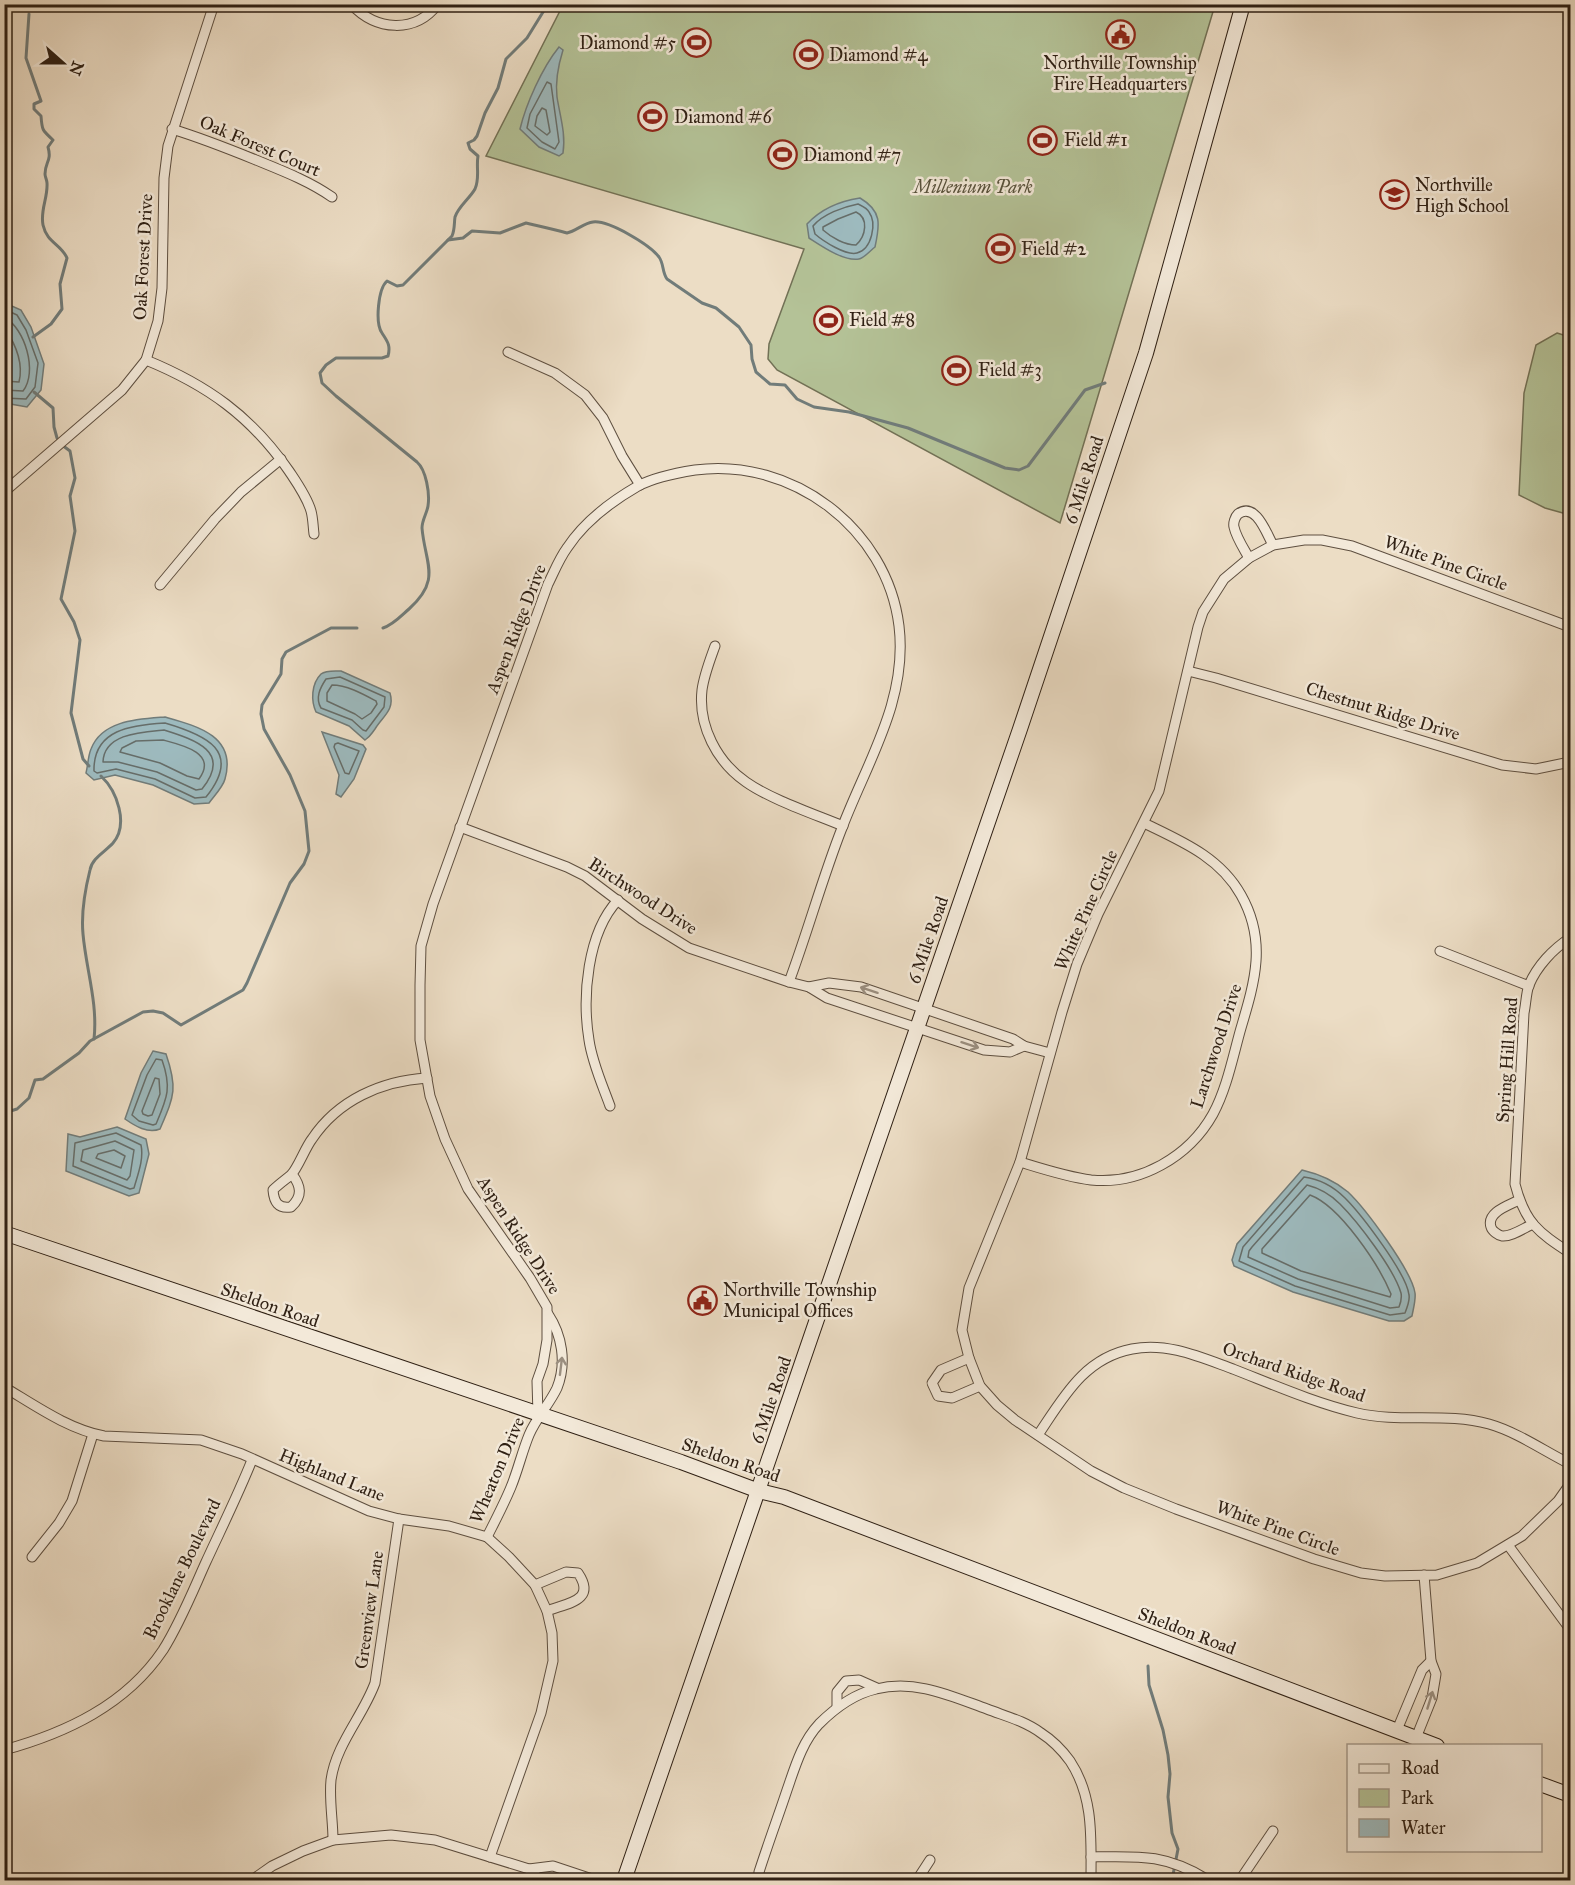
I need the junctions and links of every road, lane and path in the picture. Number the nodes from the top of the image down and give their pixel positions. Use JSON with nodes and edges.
{"nodes":[{"id":1,"x":214,"y":4,"type":"edge"},
{"id":2,"x":351,"y":4,"type":"edge"},
{"id":3,"x":438,"y":4,"type":"edge"},
{"id":4,"x":1243,"y":4,"type":"edge"},
{"id":5,"x":172,"y":129,"type":"junction"},
{"id":6,"x":332,"y":197,"type":"dead end"},
{"id":7,"x":508,"y":352,"type":"dead end"},
{"id":8,"x":146,"y":360,"type":"junction"},
{"id":9,"x":281,"y":459,"type":"junction"},
{"id":10,"x":640,"y":485,"type":"junction"},
{"id":11,"x":4,"y":492,"type":"edge"},
{"id":12,"x":314,"y":534,"type":"dead end"},
{"id":13,"x":1273,"y":545,"type":"junction"},
{"id":14,"x":1249,"y":558,"type":"junction"},
{"id":15,"x":160,"y":585,"type":"dead end"},
{"id":16,"x":1570,"y":627,"type":"edge"},
{"id":17,"x":715,"y":646,"type":"dead end"},
{"id":18,"x":1188,"y":671,"type":"junction"},
{"id":19,"x":1570,"y":762,"type":"edge"},
{"id":20,"x":1144,"y":822,"type":"junction"},
{"id":21,"x":843,"y":826,"type":"junction"},
{"id":22,"x":460,"y":827,"type":"junction"},
{"id":23,"x":618,"y":900,"type":"junction"},
{"id":24,"x":1570,"y":938,"type":"edge"},
{"id":25,"x":1440,"y":951,"type":"dead end"},
{"id":26,"x":789,"y":982,"type":"junction"},
{"id":27,"x":1529,"y":986,"type":"junction"},
{"id":28,"x":809,"y":987,"type":"junction"},
{"id":29,"x":924,"y":1009,"type":"junction"},
{"id":30,"x":918,"y":1028,"type":"junction"},
{"id":31,"x":1024,"y":1046,"type":"junction"},
{"id":32,"x":1050,"y":1053,"type":"junction"},
{"id":33,"x":427,"y":1078,"type":"junction"},
{"id":34,"x":610,"y":1106,"type":"dead end"},
{"id":35,"x":1020,"y":1162,"type":"junction"},
{"id":36,"x":292,"y":1174,"type":"dead end"},
{"id":37,"x":1520,"y":1200,"type":"junction"},
{"id":38,"x":1533,"y":1224,"type":"junction"},
{"id":39,"x":4,"y":1233,"type":"edge"},
{"id":40,"x":1570,"y":1253,"type":"edge"},
{"id":41,"x":548,"y":1314,"type":"junction"},
{"id":42,"x":969,"y":1358,"type":"junction"},
{"id":43,"x":980,"y":1386,"type":"junction"},
{"id":44,"x":4,"y":1387,"type":"edge"},
{"id":45,"x":538,"y":1415,"type":"junction"},
{"id":46,"x":93,"y":1434,"type":"junction"},
{"id":47,"x":1038,"y":1435,"type":"junction"},
{"id":48,"x":252,"y":1460,"type":"junction"},
{"id":49,"x":1570,"y":1464,"type":"edge"},
{"id":50,"x":1570,"y":1484,"type":"edge"},
{"id":51,"x":759,"y":1491,"type":"junction"},
{"id":52,"x":399,"y":1519,"type":"junction"},
{"id":53,"x":487,"y":1537,"type":"junction"},
{"id":54,"x":1508,"y":1545,"type":"junction"},
{"id":55,"x":32,"y":1557,"type":"dead end"},
{"id":56,"x":1424,"y":1575,"type":"junction"},
{"id":57,"x":535,"y":1585,"type":"junction"},
{"id":58,"x":546,"y":1611,"type":"junction"},
{"id":59,"x":1570,"y":1629,"type":"edge"},
{"id":60,"x":1431,"y":1661,"type":"junction"},
{"id":61,"x":877,"y":1688,"type":"junction"},
{"id":62,"x":837,"y":1707,"type":"junction"},
{"id":63,"x":1397,"y":1730,"type":"junction"},
{"id":64,"x":1416,"y":1738,"type":"junction"},
{"id":65,"x":1432,"y":1744,"type":"edge"},
{"id":66,"x":4,"y":1750,"type":"edge"},
{"id":67,"x":1542,"y":1785,"type":"edge"},
{"id":68,"x":1570,"y":1795,"type":"edge"},
{"id":69,"x":1273,"y":1831,"type":"dead end"},
{"id":70,"x":333,"y":1840,"type":"junction"},
{"id":71,"x":490,"y":1857,"type":"junction"},
{"id":72,"x":1091,"y":1857,"type":"junction"},
{"id":73,"x":930,"y":1860,"type":"dead end"},
{"id":74,"x":529,"y":1869,"type":"junction"},
{"id":75,"x":252,"y":1881,"type":"edge"},
{"id":76,"x":541,"y":1881,"type":"edge"},
{"id":77,"x":595,"y":1881,"type":"edge"},
{"id":78,"x":624,"y":1881,"type":"edge"},
{"id":79,"x":758,"y":1881,"type":"edge"},
{"id":80,"x":917,"y":1881,"type":"edge"},
{"id":81,"x":1091,"y":1881,"type":"edge"},
{"id":82,"x":1208,"y":1881,"type":"edge"},
{"id":83,"x":1240,"y":1881,"type":"edge"}],
"edges":[{"from":1,"to":5,"type":"street","name":"Oak Forest Drive"},
{"from":2,"to":3,"type":"street"},
{"from":4,"to":29,"type":"street","name":"6 Mile Road"},
{"from":5,"to":6,"type":"street","name":"Oak Forest Court"},
{"from":5,"to":8,"type":"street","name":"Oak Forest Drive"},
{"from":7,"to":10,"type":"street"},
{"from":8,"to":9,"type":"street"},
{"from":8,"to":11,"type":"street","name":"Oak Forest Drive"},
{"from":9,"to":12,"type":"street"},
{"from":9,"to":15,"type":"street"},
{"from":10,"to":21,"type":"street","name":"Aspen Ridge Drive"},
{"from":10,"to":22,"type":"street","name":"Aspen Ridge Drive"},
{"from":13,"to":14,"type":"street","name":"White Pine Circle"},
{"from":13,"to":14,"type":"street"},
{"from":13,"to":16,"type":"street","name":"White Pine Circle"},
{"from":14,"to":18,"type":"street","name":"White Pine Circle"},
{"from":17,"to":21,"type":"street"},
{"from":18,"to":19,"type":"street","name":"Chestnut Ridge Drive"},
{"from":18,"to":20,"type":"street","name":"White Pine Circle"},
{"from":20,"to":32,"type":"street","name":"White Pine Circle"},
{"from":20,"to":35,"type":"street","name":"Larchwood Drive"},
{"from":21,"to":26,"type":"street","name":"Aspen Ridge Drive"},
{"from":22,"to":23,"type":"street","name":"Birchwood Drive"},
{"from":22,"to":33,"type":"street","name":"Aspen Ridge Drive"},
{"from":23,"to":26,"type":"street","name":"Birchwood Drive"},
{"from":23,"to":34,"type":"street"},
{"from":24,"to":27,"type":"street","name":"Spring Hill Road"},
{"from":25,"to":27,"type":"street"},
{"from":26,"to":28,"type":"street","name":"Birchwood Drive"},
{"from":27,"to":37,"type":"street","name":"Spring Hill Road"},
{"from":29,"to":28,"type":"street","name":"Birchwood Drive","one_way":true},
{"from":28,"to":30,"type":"street","name":"Birchwood Drive"},
{"from":29,"to":30,"type":"street","name":"6 Mile Road"},
{"from":29,"to":31,"type":"street","name":"Birchwood Drive"},
{"from":30,"to":31,"type":"street","one_way":true},
{"from":30,"to":51,"type":"street","name":"6 Mile Road"},
{"from":31,"to":32,"type":"street","name":"Birchwood Drive"},
{"from":32,"to":35,"type":"street","name":"White Pine Circle"},
{"from":33,"to":36,"type":"street"},
{"from":33,"to":41,"type":"street","name":"Aspen Ridge Drive"},
{"from":35,"to":42,"type":"street","name":"White Pine Circle"},
{"from":37,"to":38,"type":"street","name":"Spring Hill Road"},
{"from":37,"to":38,"type":"street"},
{"from":38,"to":40,"type":"street","name":"Spring Hill Road"},
{"from":39,"to":45,"type":"street","name":"Sheldon Road"},
{"from":41,"to":45,"type":"street","name":"Aspen Ridge Drive"},
{"from":45,"to":41,"type":"street","name":"Aspen Ridge Drive","one_way":true},
{"from":42,"to":43,"type":"street","name":"White Pine Circle"},
{"from":42,"to":43,"type":"street"},
{"from":43,"to":47,"type":"street","name":"White Pine Circle"},
{"from":44,"to":46,"type":"street","name":"Highland Lane"},
{"from":45,"to":51,"type":"street","name":"Sheldon Road"},
{"from":45,"to":53,"type":"street","name":"Wheaton Drive"},
{"from":46,"to":48,"type":"street","name":"Highland Lane"},
{"from":46,"to":55,"type":"street"},
{"from":47,"to":49,"type":"street","name":"Orchard Ridge Road"},
{"from":47,"to":56,"type":"street","name":"White Pine Circle"},
{"from":48,"to":52,"type":"street","name":"Highland Lane"},
{"from":48,"to":66,"type":"street","name":"Brooklane Boulevard"},
{"from":50,"to":54,"type":"street","name":"White Pine Circle"},
{"from":51,"to":63,"type":"street","name":"Sheldon Road"},
{"from":51,"to":78,"type":"street","name":"6 Mile Road"},
{"from":52,"to":53,"type":"street","name":"Highland Lane"},
{"from":52,"to":70,"type":"street","name":"Greenview Lane"},
{"from":53,"to":57,"type":"street","name":"Highland Lane"},
{"from":54,"to":56,"type":"street","name":"White Pine Circle"},
{"from":54,"to":59,"type":"street"},
{"from":56,"to":60,"type":"street"},
{"from":57,"to":58,"type":"street","name":"Highland Lane"},
{"from":57,"to":58,"type":"street"},
{"from":58,"to":71,"type":"street","name":"Highland Lane"},
{"from":60,"to":63,"type":"street"},
{"from":64,"to":60,"type":"street","one_way":true},
{"from":61,"to":62,"type":"street"},
{"from":61,"to":62,"type":"street"},
{"from":61,"to":72,"type":"street"},
{"from":62,"to":79,"type":"street"},
{"from":63,"to":64,"type":"street","name":"Sheldon Road"},
{"from":64,"to":65,"type":"street","name":"Sheldon Road"},
{"from":67,"to":68,"type":"street"},
{"from":69,"to":83,"type":"street"},
{"from":70,"to":71,"type":"street"},
{"from":70,"to":75,"type":"street"},
{"from":71,"to":74,"type":"street"},
{"from":72,"to":81,"type":"street"},
{"from":72,"to":82,"type":"street"},
{"from":73,"to":80,"type":"street"},
{"from":74,"to":76,"type":"street"},
{"from":74,"to":77,"type":"street"}]}
